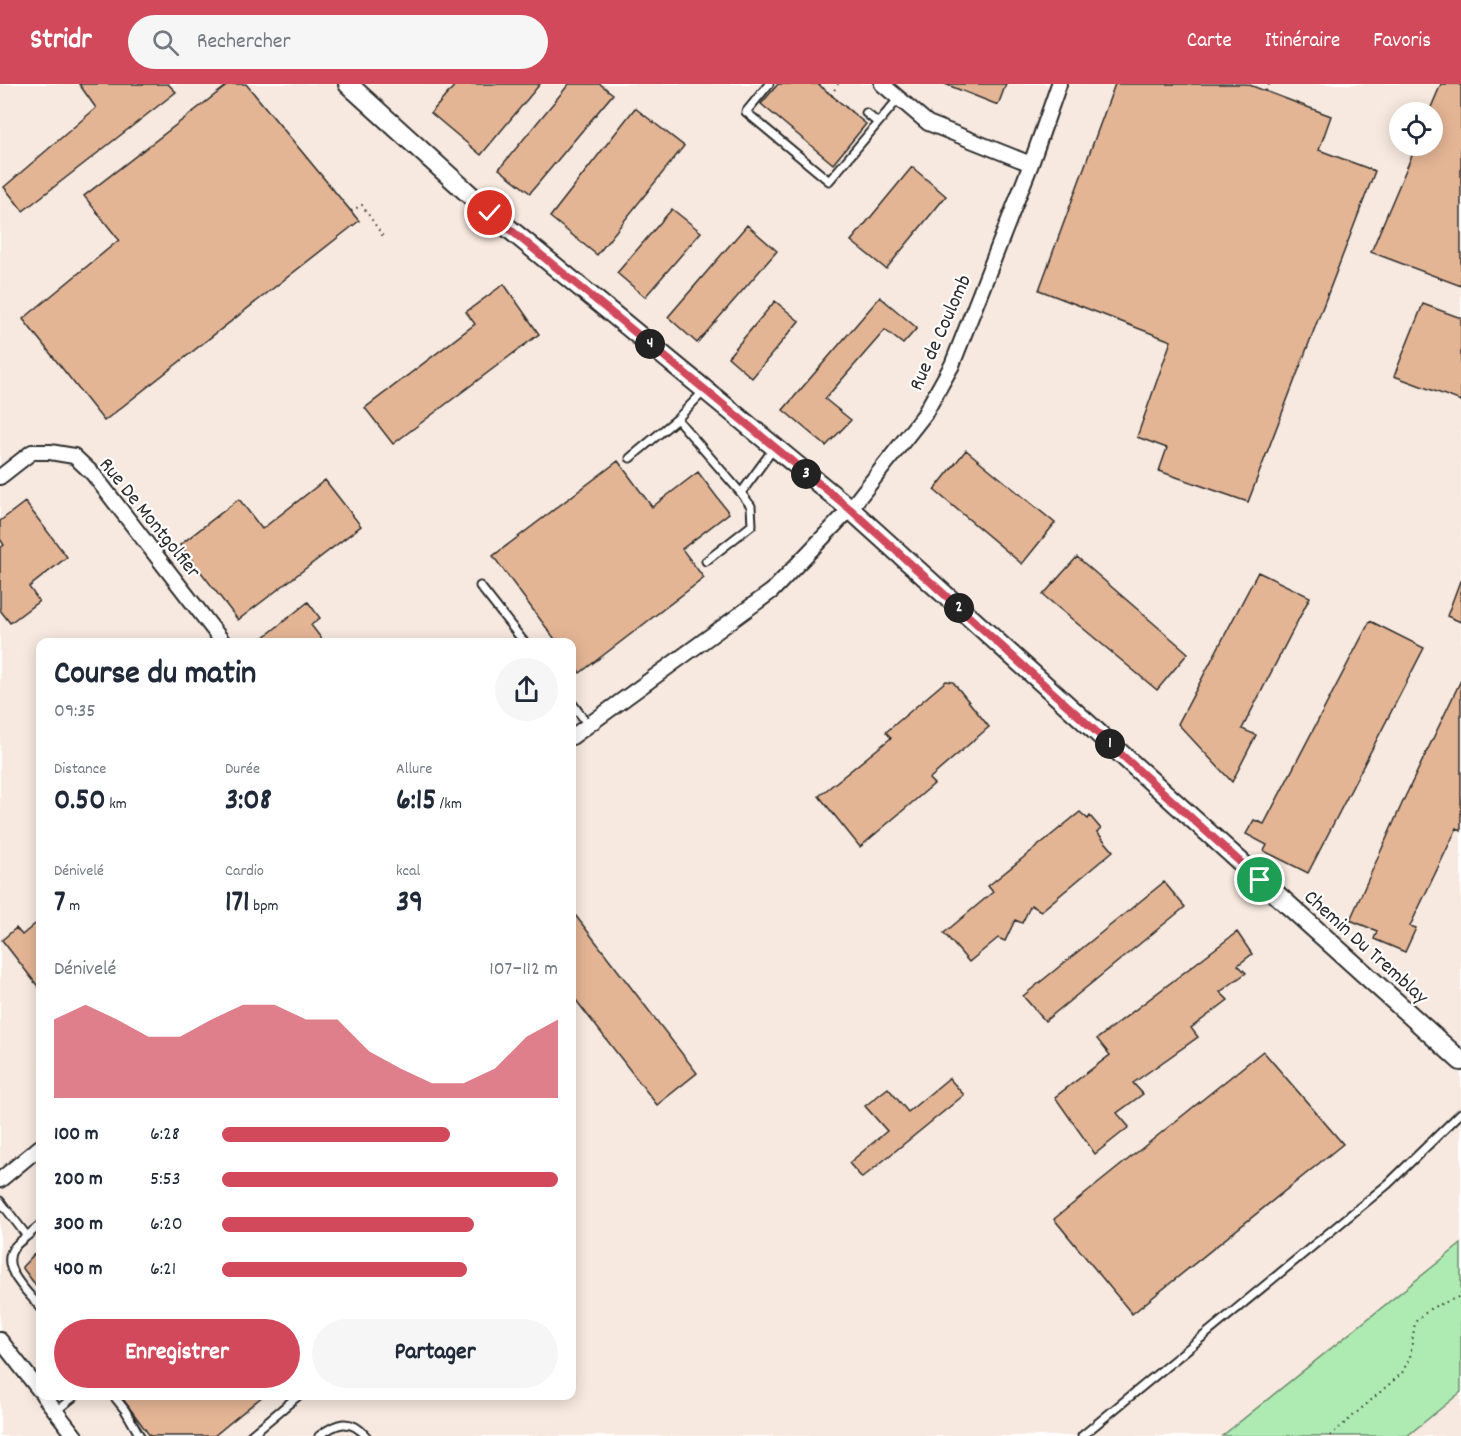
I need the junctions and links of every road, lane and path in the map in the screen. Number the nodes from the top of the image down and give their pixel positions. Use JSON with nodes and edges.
{"nodes":[{"id":1,"x":348,"y":84,"type":"edge"},
{"id":2,"x":769,"y":84,"type":"edge"},
{"id":3,"x":818,"y":84,"type":"edge"},
{"id":4,"x":839,"y":84,"type":"edge"},
{"id":5,"x":882,"y":84,"type":"edge"},
{"id":6,"x":1059,"y":84,"type":"edge"},
{"id":7,"x":1269,"y":84,"type":"edge"},
{"id":8,"x":1266,"y":92,"type":"dead end"},
{"id":9,"x":831,"y":95,"type":"junction"},
{"id":10,"x":899,"y":98,"type":"junction"},
{"id":11,"x":866,"y":113,"type":"dead end"},
{"id":12,"x":859,"y":118,"type":"dead end"},
{"id":13,"x":878,"y":123,"type":"junction"},
{"id":14,"x":1030,"y":164,"type":"junction"},
{"id":15,"x":351,"y":211,"type":"dead end"},
{"id":16,"x":384,"y":238,"type":"dead end"},
{"id":17,"x":705,"y":390,"type":"junction"},
{"id":18,"x":677,"y":419,"type":"junction"},
{"id":19,"x":775,"y":447,"type":"junction"},
{"id":20,"x":630,"y":458,"type":"dead end"},
{"id":21,"x":0,"y":477,"type":"edge"},
{"id":22,"x":741,"y":492,"type":"junction"},
{"id":23,"x":850,"y":509,"type":"junction"},
{"id":24,"x":706,"y":561,"type":"dead end"},
{"id":25,"x":480,"y":586,"type":"dead end"},
{"id":26,"x":219,"y":638,"type":"edge"},
{"id":27,"x":521,"y":638,"type":"edge"},
{"id":28,"x":576,"y":709,"type":"edge"},
{"id":29,"x":588,"y":725,"type":"junction"},
{"id":30,"x":576,"y":734,"type":"edge"},
{"id":31,"x":1461,"y":1061,"type":"edge"},
{"id":32,"x":1461,"y":1113,"type":"edge"},
{"id":33,"x":36,"y":1151,"type":"edge"},
{"id":34,"x":0,"y":1180,"type":"edge"},
{"id":35,"x":0,"y":1201,"type":"edge"},
{"id":36,"x":36,"y":1228,"type":"edge"},
{"id":37,"x":27,"y":1236,"type":"junction"},
{"id":38,"x":1461,"y":1296,"type":"edge"},
{"id":39,"x":36,"y":1302,"type":"edge"},
{"id":40,"x":0,"y":1340,"type":"edge"},
{"id":41,"x":36,"y":1385,"type":"edge"},
{"id":42,"x":47,"y":1400,"type":"edge"},
{"id":43,"x":69,"y":1400,"type":"edge"},
{"id":44,"x":117,"y":1400,"type":"edge"},
{"id":45,"x":293,"y":1400,"type":"edge"},
{"id":46,"x":56,"y":1411,"type":"junction"},
{"id":47,"x":75,"y":1436,"type":"edge"},
{"id":48,"x":140,"y":1436,"type":"edge"},
{"id":49,"x":250,"y":1436,"type":"edge"},
{"id":50,"x":319,"y":1436,"type":"edge"},
{"id":51,"x":366,"y":1436,"type":"edge"},
{"id":52,"x":1082,"y":1436,"type":"edge"},
{"id":53,"x":1330,"y":1436,"type":"edge"}],
"edges":[{"from":1,"to":17,"type":"street","name":"Chemin Du Tremblay"},
{"from":2,"to":13,"type":"lane"},
{"from":3,"to":9,"type":"path"},
{"from":4,"to":9,"type":"path"},
{"from":5,"to":10,"type":"street"},
{"from":6,"to":14,"type":"street","name":"Rue de Coulomb"},
{"from":7,"to":8,"type":"path"},
{"from":9,"to":12,"type":"path"},
{"from":10,"to":13,"type":"lane"},
{"from":10,"to":14,"type":"street"},
{"from":11,"to":13,"type":"lane"},
{"from":14,"to":23,"type":"street","name":"Rue de Coulomb"},
{"from":15,"to":16,"type":"path"},
{"from":17,"to":18,"type":"lane"},
{"from":17,"to":19,"type":"street","name":"Chemin Du Tremblay"},
{"from":18,"to":20,"type":"lane"},
{"from":18,"to":22,"type":"lane"},
{"from":19,"to":22,"type":"lane"},
{"from":19,"to":23,"type":"street","name":"Chemin Du Tremblay"},
{"from":21,"to":26,"type":"street","name":"Rue De Montgolfier"},
{"from":22,"to":24,"type":"lane"},
{"from":23,"to":29,"type":"street","name":"Rue de Coulomb"},
{"from":23,"to":31,"type":"street","name":"Chemin Du Tremblay"},
{"from":25,"to":27,"type":"lane"},
{"from":28,"to":29,"type":"lane"},
{"from":29,"to":30,"type":"street","name":"Rue de Coulomb"},
{"from":32,"to":52,"type":"lane"},
{"from":33,"to":34,"type":"street"},
{"from":35,"to":37,"type":"lane"},
{"from":36,"to":37,"type":"lane"},
{"from":37,"to":39,"type":"lane"},
{"from":38,"to":53,"type":"path"},
{"from":40,"to":41,"type":"street"},
{"from":42,"to":46,"type":"street"},
{"from":43,"to":46,"type":"lane"},
{"from":44,"to":48,"type":"lane"},
{"from":45,"to":49,"type":"lane"},
{"from":46,"to":47,"type":"street"},
{"from":50,"to":51,"type":"lane"}]}
